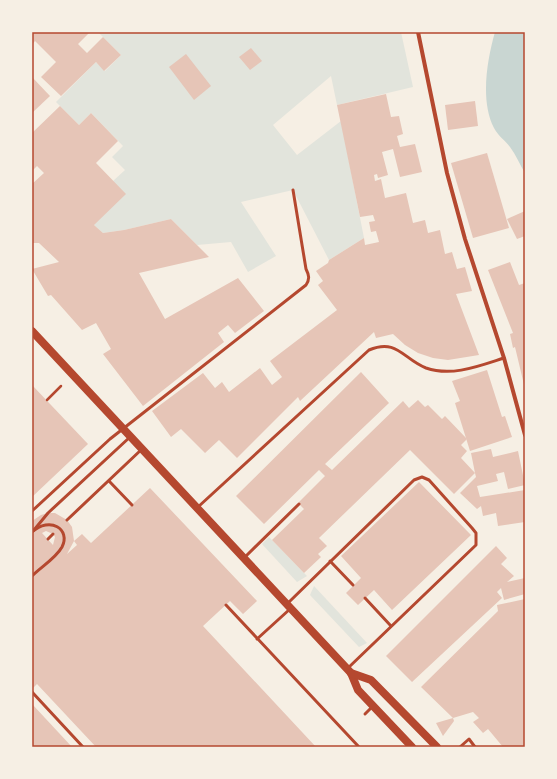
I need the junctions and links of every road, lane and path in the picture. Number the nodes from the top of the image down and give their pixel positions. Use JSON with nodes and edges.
{"nodes":[{"id":1,"x":418,"y":32,"type":"edge"},
{"id":2,"x":293,"y":190,"type":"dead end"},
{"id":3,"x":32,"y":331,"type":"edge"},
{"id":4,"x":504,"y":358,"type":"junction"},
{"id":5,"x":60,"y":386,"type":"dead end"},
{"id":6,"x":47,"y":400,"type":"dead end"},
{"id":7,"x":122,"y":428,"type":"junction"},
{"id":8,"x":525,"y":435,"type":"edge"},
{"id":9,"x":130,"y":436,"type":"junction"},
{"id":10,"x":142,"y":449,"type":"junction"},
{"id":11,"x":109,"y":481,"type":"junction"},
{"id":12,"x":299,"y":504,"type":"dead end"},
{"id":13,"x":132,"y":505,"type":"dead end"},
{"id":14,"x":197,"y":508,"type":"junction"},
{"id":15,"x":32,"y":511,"type":"edge"},
{"id":16,"x":67,"y":520,"type":"dead end"},
{"id":17,"x":33,"y":531,"type":"edge"},
{"id":18,"x":53,"y":534,"type":"dead end"},
{"id":19,"x":48,"y":539,"type":"dead end"},
{"id":20,"x":243,"y":558,"type":"junction"},
{"id":21,"x":330,"y":561,"type":"junction"},
{"id":22,"x":32,"y":576,"type":"edge"},
{"id":23,"x":353,"y":585,"type":"dead end"},
{"id":24,"x":365,"y":598,"type":"dead end"},
{"id":25,"x":226,"y":605,"type":"dead end"},
{"id":26,"x":288,"y":606,"type":"junction"},
{"id":27,"x":392,"y":626,"type":"junction"},
{"id":28,"x":258,"y":639,"type":"junction"},
{"id":29,"x":349,"y":671,"type":"junction"},
{"id":30,"x":32,"y":692,"type":"edge"},
{"id":31,"x":373,"y":706,"type":"junction"},
{"id":32,"x":365,"y":714,"type":"dead end"},
{"id":33,"x":83,"y":747,"type":"edge"},
{"id":34,"x":359,"y":747,"type":"edge"},
{"id":35,"x":412,"y":747,"type":"edge"},
{"id":36,"x":437,"y":747,"type":"edge"},
{"id":37,"x":460,"y":747,"type":"edge"},
{"id":38,"x":475,"y":747,"type":"edge"}],
"edges":[{"from":1,"to":4,"type":"street"},
{"from":2,"to":7,"type":"lane"},
{"from":3,"to":7,"type":"main road"},
{"from":4,"to":8,"type":"street"},
{"from":4,"to":14,"type":"lane"},
{"from":5,"to":6,"type":"path"},
{"from":7,"to":9,"type":"main road"},
{"from":7,"to":15,"type":"lane"},
{"from":9,"to":10,"type":"main road"},
{"from":9,"to":17,"type":"lane"},
{"from":10,"to":11,"type":"lane"},
{"from":10,"to":14,"type":"main road"},
{"from":11,"to":13,"type":"lane"},
{"from":11,"to":16,"type":"lane"},
{"from":12,"to":20,"type":"lane"},
{"from":14,"to":20,"type":"main road"},
{"from":17,"to":22,"type":"lane"},
{"from":18,"to":19,"type":"lane"},
{"from":20,"to":26,"type":"main road"},
{"from":21,"to":23,"type":"lane"},
{"from":21,"to":26,"type":"lane"},
{"from":21,"to":27,"type":"lane"},
{"from":24,"to":27,"type":"lane"},
{"from":25,"to":28,"type":"lane"},
{"from":26,"to":28,"type":"lane"},
{"from":26,"to":29,"type":"main road"},
{"from":27,"to":29,"type":"lane"},
{"from":28,"to":34,"type":"lane"},
{"from":29,"to":31,"type":"main road"},
{"from":29,"to":36,"type":"main road"},
{"from":30,"to":33,"type":"lane"},
{"from":31,"to":32,"type":"lane"},
{"from":31,"to":35,"type":"main road"},
{"from":37,"to":38,"type":"lane"}]}
